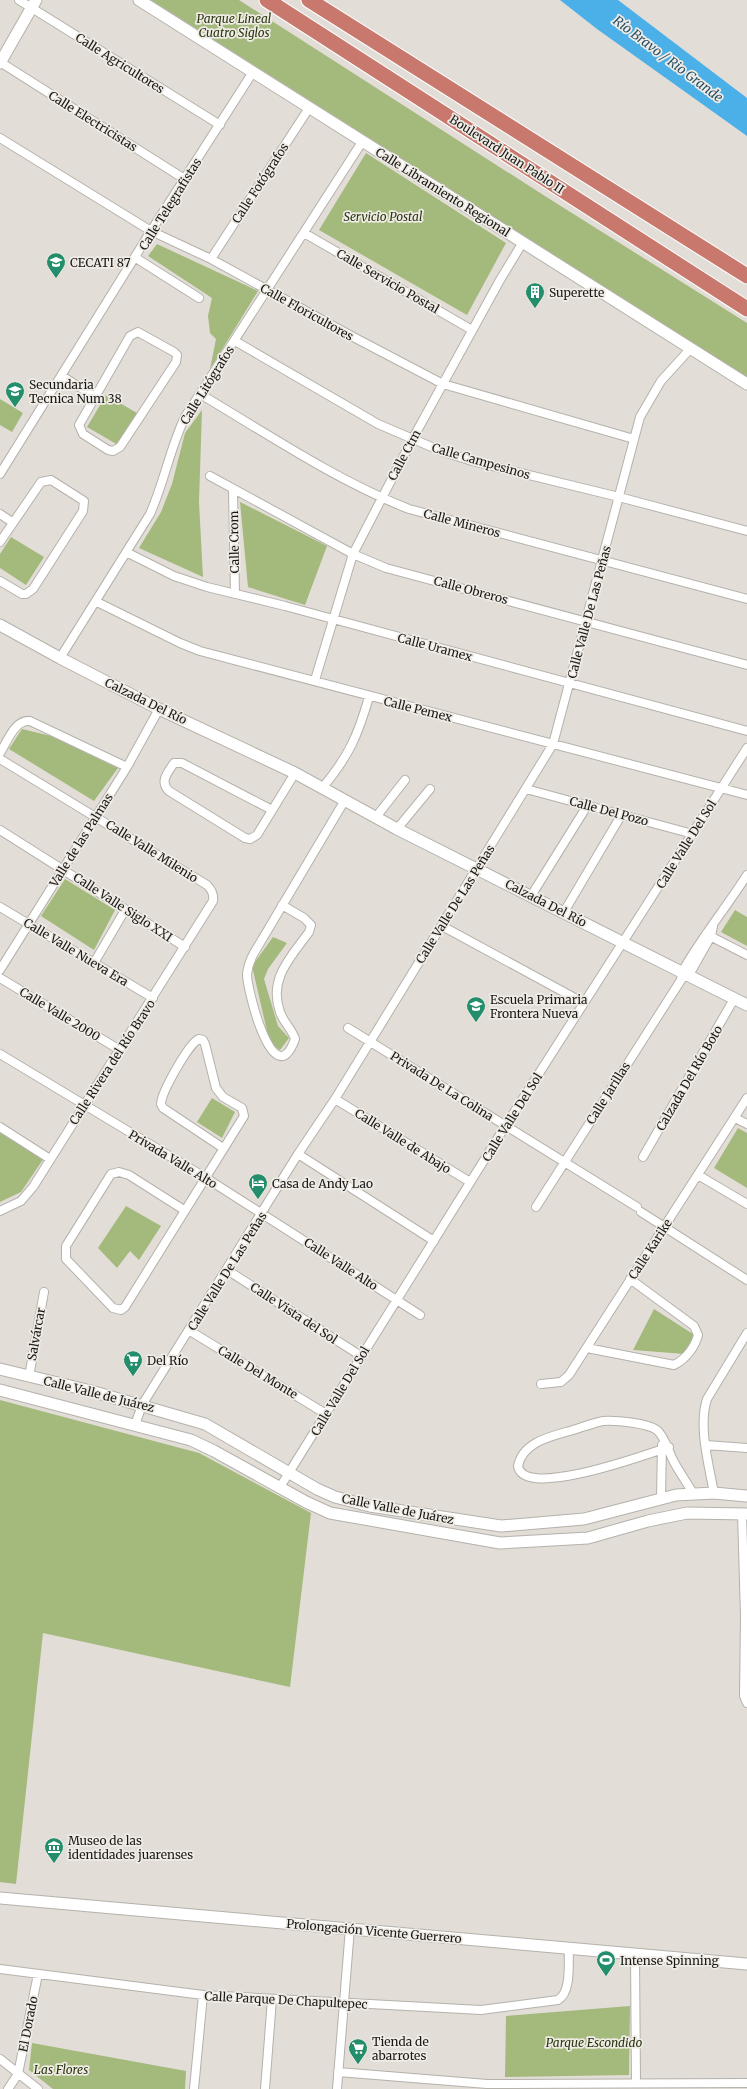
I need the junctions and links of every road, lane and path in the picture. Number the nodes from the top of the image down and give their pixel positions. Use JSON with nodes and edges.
{"nodes":[{"id":1,"x":19,"y":0,"type":"edge"},
{"id":2,"x":139,"y":0,"type":"edge"},
{"id":3,"x":267,"y":0,"type":"edge"},
{"id":4,"x":309,"y":0,"type":"edge"},
{"id":5,"x":34,"y":4,"type":"edge"},
{"id":6,"x":0,"y":63,"type":"edge"},
{"id":7,"x":253,"y":72,"type":"junction"},
{"id":8,"x":309,"y":108,"type":"junction"},
{"id":9,"x":220,"y":125,"type":"junction"},
{"id":10,"x":0,"y":138,"type":"edge"},
{"id":11,"x":362,"y":142,"type":"junction"},
{"id":12,"x":186,"y":180,"type":"junction"},
{"id":13,"x":151,"y":231,"type":"junction"},
{"id":14,"x":304,"y":232,"type":"junction"},
{"id":15,"x":523,"y":242,"type":"junction"},
{"id":16,"x":136,"y":258,"type":"junction"},
{"id":17,"x":211,"y":259,"type":"junction"},
{"id":18,"x":747,"y":276,"type":"edge"},
{"id":19,"x":267,"y":289,"type":"junction"},
{"id":20,"x":199,"y":298,"type":"dead end"},
{"id":21,"x":747,"y":309,"type":"edge"},
{"id":22,"x":472,"y":330,"type":"junction"},
{"id":23,"x":235,"y":341,"type":"junction"},
{"id":24,"x":691,"y":348,"type":"junction"},
{"id":25,"x":62,"y":376,"type":"junction"},
{"id":26,"x":442,"y":384,"type":"junction"},
{"id":27,"x":747,"y":384,"type":"edge"},
{"id":28,"x":200,"y":394,"type":"junction"},
{"id":29,"x":95,"y":396,"type":"junction"},
{"id":30,"x":412,"y":440,"type":"junction"},
{"id":31,"x":634,"y":440,"type":"junction"},
{"id":32,"x":0,"y":474,"type":"edge"},
{"id":33,"x":210,"y":476,"type":"dead end"},
{"id":34,"x":233,"y":490,"type":"junction"},
{"id":35,"x":619,"y":497,"type":"junction"},
{"id":36,"x":381,"y":498,"type":"junction"},
{"id":37,"x":0,"y":514,"type":"edge"},
{"id":38,"x":12,"y":522,"type":"junction"},
{"id":39,"x":747,"y":531,"type":"edge"},
{"id":40,"x":0,"y":542,"type":"edge"},
{"id":41,"x":128,"y":553,"type":"junction"},
{"id":42,"x":353,"y":554,"type":"junction"},
{"id":43,"x":602,"y":561,"type":"junction"},
{"id":44,"x":0,"y":582,"type":"edge"},
{"id":45,"x":234,"y":594,"type":"junction"},
{"id":46,"x":747,"y":599,"type":"edge"},
{"id":47,"x":97,"y":602,"type":"junction"},
{"id":48,"x":332,"y":619,"type":"junction"},
{"id":49,"x":586,"y":621,"type":"junction"},
{"id":50,"x":0,"y":625,"type":"edge"},
{"id":51,"x":60,"y":658,"type":"junction"},
{"id":52,"x":747,"y":665,"type":"edge"},
{"id":53,"x":315,"y":680,"type":"junction"},
{"id":54,"x":570,"y":683,"type":"junction"},
{"id":55,"x":369,"y":697,"type":"junction"},
{"id":56,"x":159,"y":708,"type":"junction"},
{"id":57,"x":747,"y":731,"type":"edge"},
{"id":58,"x":553,"y":744,"type":"junction"},
{"id":59,"x":747,"y":748,"type":"edge"},
{"id":60,"x":0,"y":753,"type":"edge"},
{"id":61,"x":0,"y":759,"type":"edge"},
{"id":62,"x":127,"y":767,"type":"junction"},
{"id":63,"x":295,"y":772,"type":"junction"},
{"id":64,"x":405,"y":780,"type":"dead end"},
{"id":65,"x":323,"y":787,"type":"junction"},
{"id":66,"x":722,"y":788,"type":"junction"},
{"id":67,"x":430,"y":789,"type":"dead end"},
{"id":68,"x":526,"y":789,"type":"junction"},
{"id":69,"x":747,"y":795,"type":"edge"},
{"id":70,"x":345,"y":800,"type":"junction"},
{"id":71,"x":587,"y":806,"type":"junction"},
{"id":72,"x":272,"y":810,"type":"junction"},
{"id":73,"x":622,"y":814,"type":"junction"},
{"id":74,"x":95,"y":816,"type":"junction"},
{"id":75,"x":376,"y":817,"type":"junction"},
{"id":76,"x":397,"y":829,"type":"junction"},
{"id":77,"x":0,"y":830,"type":"edge"},
{"id":78,"x":692,"y":834,"type":"junction"},
{"id":79,"x":63,"y":868,"type":"junction"},
{"id":80,"x":477,"y":868,"type":"junction"},
{"id":81,"x":747,"y":875,"type":"edge"},
{"id":82,"x":531,"y":896,"type":"junction"},
{"id":83,"x":213,"y":901,"type":"joint"},
{"id":84,"x":282,"y":906,"type":"junction"},
{"id":85,"x":0,"y":907,"type":"edge"},
{"id":86,"x":126,"y":910,"type":"junction"},
{"id":87,"x":564,"y":912,"type":"junction"},
{"id":88,"x":29,"y":924,"type":"junction"},
{"id":89,"x":442,"y":926,"type":"junction"},
{"id":90,"x":708,"y":935,"type":"junction"},
{"id":91,"x":624,"y":942,"type":"junction"},
{"id":92,"x":185,"y":947,"type":"junction"},
{"id":93,"x":747,"y":955,"type":"edge"},
{"id":94,"x":94,"y":963,"type":"junction"},
{"id":95,"x":0,"y":970,"type":"edge"},
{"id":96,"x":684,"y":976,"type":"junction"},
{"id":97,"x":0,"y":978,"type":"edge"},
{"id":98,"x":153,"y":998,"type":"junction"},
{"id":99,"x":734,"y":998,"type":"junction"},
{"id":100,"x":584,"y":1003,"type":"junction"},
{"id":101,"x":747,"y":1005,"type":"edge"},
{"id":102,"x":348,"y":1028,"type":"dead end"},
{"id":103,"x":370,"y":1042,"type":"junction"},
{"id":104,"x":120,"y":1050,"type":"junction"},
{"id":105,"x":0,"y":1054,"type":"edge"},
{"id":106,"x":335,"y":1098,"type":"junction"},
{"id":107,"x":747,"y":1098,"type":"edge"},
{"id":108,"x":84,"y":1106,"type":"junction"},
{"id":109,"x":735,"y":1118,"type":"junction"},
{"id":110,"x":747,"y":1124,"type":"edge"},
{"id":111,"x":506,"y":1125,"type":"junction"},
{"id":112,"x":0,"y":1128,"type":"edge"},
{"id":113,"x":223,"y":1148,"type":"junction"},
{"id":114,"x":298,"y":1154,"type":"junction"},
{"id":115,"x":643,"y":1157,"type":"dead end"},
{"id":116,"x":50,"y":1159,"type":"junction"},
{"id":117,"x":564,"y":1162,"type":"junction"},
{"id":118,"x":698,"y":1174,"type":"junction"},
{"id":119,"x":206,"y":1178,"type":"junction"},
{"id":120,"x":470,"y":1182,"type":"junction"},
{"id":121,"x":747,"y":1204,"type":"edge"},
{"id":122,"x":536,"y":1206,"type":"dead end"},
{"id":123,"x":184,"y":1210,"type":"junction"},
{"id":124,"x":0,"y":1211,"type":"edge"},
{"id":125,"x":262,"y":1214,"type":"junction"},
{"id":126,"x":665,"y":1227,"type":"junction"},
{"id":127,"x":434,"y":1241,"type":"junction"},
{"id":128,"x":227,"y":1270,"type":"junction"},
{"id":129,"x":630,"y":1279,"type":"junction"},
{"id":130,"x":747,"y":1280,"type":"edge"},
{"id":131,"x":44,"y":1292,"type":"dead end"},
{"id":132,"x":396,"y":1299,"type":"junction"},
{"id":133,"x":420,"y":1315,"type":"dead end"},
{"id":134,"x":190,"y":1331,"type":"junction"},
{"id":135,"x":747,"y":1333,"type":"edge"},
{"id":136,"x":587,"y":1348,"type":"junction"},
{"id":137,"x":361,"y":1356,"type":"junction"},
{"id":138,"x":0,"y":1369,"type":"edge"},
{"id":139,"x":29,"y":1377,"type":"junction"},
{"id":140,"x":542,"y":1384,"type":"dead end"},
{"id":141,"x":0,"y":1390,"type":"edge"},
{"id":142,"x":142,"y":1405,"type":"junction"},
{"id":143,"x":326,"y":1414,"type":"junction"},
{"id":144,"x":135,"y":1425,"type":"junction"},
{"id":145,"x":706,"y":1445,"type":"junction"},
{"id":146,"x":747,"y":1448,"type":"edge"},
{"id":147,"x":665,"y":1449,"type":"junction"},
{"id":148,"x":290,"y":1472,"type":"junction"},
{"id":149,"x":280,"y":1487,"type":"junction"},
{"id":150,"x":693,"y":1493,"type":"junction"},
{"id":151,"x":714,"y":1493,"type":"junction"},
{"id":152,"x":747,"y":1496,"type":"edge"},
{"id":153,"x":335,"y":1497,"type":"junction"},
{"id":154,"x":661,"y":1497,"type":"junction"},
{"id":155,"x":330,"y":1513,"type":"junction"},
{"id":156,"x":744,"y":1513,"type":"edge"},
{"id":157,"x":584,"y":1519,"type":"junction"},
{"id":158,"x":588,"y":1538,"type":"junction"},
{"id":159,"x":745,"y":1557,"type":"edge"},
{"id":160,"x":746,"y":1616,"type":"edge"},
{"id":161,"x":746,"y":1679,"type":"edge"},
{"id":162,"x":746,"y":1703,"type":"edge"},
{"id":163,"x":0,"y":1898,"type":"edge"},
{"id":164,"x":350,"y":1928,"type":"junction"},
{"id":165,"x":569,"y":1948,"type":"junction"},
{"id":166,"x":635,"y":1954,"type":"junction"},
{"id":167,"x":747,"y":1964,"type":"edge"},
{"id":168,"x":0,"y":1969,"type":"edge"},
{"id":169,"x":38,"y":1974,"type":"junction"},
{"id":170,"x":202,"y":1995,"type":"junction"},
{"id":171,"x":272,"y":1999,"type":"junction"},
{"id":172,"x":345,"y":2003,"type":"junction"},
{"id":173,"x":0,"y":2059,"type":"edge"},
{"id":174,"x":338,"y":2072,"type":"junction"},
{"id":175,"x":18,"y":2074,"type":"junction"},
{"id":176,"x":636,"y":2082,"type":"junction"},
{"id":177,"x":747,"y":2083,"type":"edge"},
{"id":178,"x":593,"y":2087,"type":"edge"},
{"id":179,"x":8,"y":2089,"type":"edge"},
{"id":180,"x":38,"y":2089,"type":"edge"},
{"id":181,"x":194,"y":2089,"type":"edge"},
{"id":182,"x":265,"y":2089,"type":"edge"},
{"id":183,"x":337,"y":2089,"type":"edge"}],
"edges":[{"from":1,"to":5,"type":"street","name":"Calle Agricultores"},
{"from":2,"to":7,"type":"street","name":"Calle Libramiento Regional"},
{"from":3,"to":21,"type":"highway","name":"Boulevard Juan Pablo II"},
{"from":4,"to":18,"type":"highway","name":"Boulevard Juan Pablo II"},
{"from":5,"to":6,"type":"street"},
{"from":5,"to":9,"type":"street","name":"Calle Agricultores"},
{"from":6,"to":12,"type":"street","name":"Calle Electricistas"},
{"from":7,"to":8,"type":"street","name":"Calle Libramiento Regional"},
{"from":7,"to":9,"type":"street","name":"Calle Telegrafistas"},
{"from":8,"to":11,"type":"street","name":"Calle Libramiento Regional"},
{"from":8,"to":17,"type":"street","name":"Calle Fotógrafos"},
{"from":9,"to":12,"type":"street","name":"Calle Telegrafistas"},
{"from":10,"to":13,"type":"street","name":"Calle Floricultores"},
{"from":11,"to":14,"type":"street","name":"Calle Litógrafos"},
{"from":11,"to":15,"type":"street","name":"Calle Libramiento Regional"},
{"from":12,"to":13,"type":"street","name":"Calle Telegrafistas"},
{"from":13,"to":16,"type":"street","name":"Calle Telegrafistas"},
{"from":13,"to":17,"type":"street","name":"Calle Floricultores"},
{"from":14,"to":19,"type":"street","name":"Calle Litógrafos"},
{"from":14,"to":22,"type":"street","name":"Calle Servicio Postal"},
{"from":15,"to":22,"type":"street","name":"Calle Ctm"},
{"from":15,"to":24,"type":"street","name":"Calle Libramiento Regional"},
{"from":16,"to":20,"type":"street"},
{"from":16,"to":25,"type":"street","name":"Calle Telegrafistas"},
{"from":17,"to":19,"type":"street","name":"Calle Floricultores"},
{"from":19,"to":23,"type":"street","name":"Calle Litógrafos"},
{"from":19,"to":26,"type":"street","name":"Calle Floricultores"},
{"from":22,"to":26,"type":"street","name":"Calle Ctm"},
{"from":23,"to":28,"type":"street","name":"Calle Litógrafos"},
{"from":23,"to":30,"type":"street","name":"Calle Campesinos"},
{"from":24,"to":27,"type":"street","name":"Calle Libramiento Regional"},
{"from":24,"to":31,"type":"street","name":"Calle Valle De Las Peñas"},
{"from":25,"to":29,"type":"street"},
{"from":25,"to":32,"type":"street","name":"Calle Telegrafistas"},
{"from":26,"to":30,"type":"street","name":"Calle Ctm"},
{"from":26,"to":31,"type":"street","name":"Calle Floricultores"},
{"from":28,"to":36,"type":"street","name":"Calle Mineros"},
{"from":28,"to":41,"type":"street","name":"Calle Litógrafos"},
{"from":29,"to":29,"type":"street"},
{"from":30,"to":35,"type":"street","name":"Calle Campesinos"},
{"from":30,"to":36,"type":"street","name":"Calle Ctm"},
{"from":31,"to":35,"type":"street","name":"Calle Valle De Las Peñas"},
{"from":33,"to":34,"type":"street","name":"Calle Obreros"},
{"from":34,"to":42,"type":"street","name":"Calle Obreros"},
{"from":34,"to":45,"type":"street","name":"Calle Crom"},
{"from":35,"to":39,"type":"street","name":"Calle Campesinos"},
{"from":35,"to":43,"type":"street","name":"Calle Valle De Las Peñas"},
{"from":36,"to":42,"type":"street","name":"Calle Ctm"},
{"from":36,"to":43,"type":"street","name":"Calle Mineros"},
{"from":37,"to":38,"type":"street"},
{"from":38,"to":40,"type":"street"},
{"from":38,"to":44,"type":"street"},
{"from":41,"to":45,"type":"street","name":"Calle Uramex"},
{"from":41,"to":47,"type":"street","name":"Calle Litógrafos"},
{"from":42,"to":48,"type":"street","name":"Calle Ctm"},
{"from":42,"to":49,"type":"street","name":"Calle Obreros"},
{"from":43,"to":46,"type":"street","name":"Calle Mineros"},
{"from":43,"to":49,"type":"street","name":"Calle Valle De Las Peñas"},
{"from":45,"to":48,"type":"street","name":"Calle Uramex"},
{"from":47,"to":51,"type":"street","name":"Calle Litógrafos"},
{"from":47,"to":53,"type":"street","name":"Calle Pemex"},
{"from":48,"to":53,"type":"street","name":"Calle Ctm"},
{"from":48,"to":54,"type":"street","name":"Calle Uramex"},
{"from":49,"to":52,"type":"street","name":"Calle Obreros"},
{"from":49,"to":54,"type":"street","name":"Calle Valle De Las Peñas"},
{"from":50,"to":51,"type":"street","name":"Calzada Del Río"},
{"from":51,"to":56,"type":"street","name":"Calzada Del Río"},
{"from":53,"to":55,"type":"street","name":"Calle Pemex"},
{"from":54,"to":57,"type":"street","name":"Calle Uramex"},
{"from":54,"to":58,"type":"street","name":"Calle Valle De Las Peñas"},
{"from":55,"to":58,"type":"street","name":"Calle Pemex"},
{"from":55,"to":65,"type":"street"},
{"from":56,"to":62,"type":"street","name":"Valle de las Palmas"},
{"from":56,"to":63,"type":"street","name":"Calzada Del Río"},
{"from":58,"to":66,"type":"street","name":"Calle Pemex"},
{"from":58,"to":68,"type":"street","name":"Calle Valle De Las Peñas"},
{"from":59,"to":66,"type":"street","name":"Calle Valle Del Sol"},
{"from":60,"to":62,"type":"street"},
{"from":61,"to":74,"type":"street","name":"Calle Valle Milenio"},
{"from":62,"to":74,"type":"street","name":"Valle de las Palmas"},
{"from":63,"to":65,"type":"street","name":"Calzada Del Río"},
{"from":63,"to":72,"type":"street"},
{"from":64,"to":75,"type":"street"},
{"from":65,"to":70,"type":"street","name":"Calzada Del Río"},
{"from":66,"to":69,"type":"street","name":"Calle Pemex"},
{"from":66,"to":78,"type":"street","name":"Calle Valle Del Sol"},
{"from":67,"to":76,"type":"street"},
{"from":68,"to":71,"type":"street","name":"Calle Del Pozo"},
{"from":68,"to":80,"type":"street","name":"Calle Valle De Las Peñas"},
{"from":70,"to":75,"type":"street","name":"Calzada Del Río"},
{"from":70,"to":84,"type":"street"},
{"from":71,"to":73,"type":"street","name":"Calle Del Pozo"},
{"from":71,"to":82,"type":"street"},
{"from":72,"to":72,"type":"street"},
{"from":73,"to":78,"type":"street","name":"Calle Del Pozo"},
{"from":73,"to":87,"type":"street"},
{"from":74,"to":79,"type":"street","name":"Valle de las Palmas"},
{"from":74,"to":83,"type":"street","name":"Calle Valle Milenio"},
{"from":75,"to":76,"type":"street","name":"Calzada Del Río"},
{"from":76,"to":80,"type":"street","name":"Calzada Del Río"},
{"from":77,"to":79,"type":"street","name":"Calle Valle Siglo XXI"},
{"from":78,"to":91,"type":"street","name":"Calle Valle Del Sol"},
{"from":79,"to":86,"type":"street","name":"Calle Valle Siglo XXI"},
{"from":79,"to":88,"type":"street","name":"Valle de las Palmas"},
{"from":80,"to":82,"type":"street","name":"Calzada Del Río"},
{"from":80,"to":89,"type":"street","name":"Calle Valle De Las Peñas"},
{"from":81,"to":90,"type":"street","name":"Calle Jarillas"},
{"from":82,"to":87,"type":"street","name":"Calzada Del Río"},
{"from":83,"to":92,"type":"street","name":"Calle Rivera del Río Bravo"},
{"from":84,"to":84,"type":"street"},
{"from":85,"to":88,"type":"street","name":"Calle Valle Nueva Era"},
{"from":86,"to":92,"type":"street","name":"Calle Valle Siglo XXI"},
{"from":86,"to":94,"type":"street"},
{"from":87,"to":91,"type":"street","name":"Calzada Del Río"},
{"from":88,"to":94,"type":"street","name":"Calle Valle Nueva Era"},
{"from":88,"to":95,"type":"street","name":"Valle de las Palmas"},
{"from":89,"to":100,"type":"street"},
{"from":89,"to":103,"type":"street","name":"Calle Valle De Las Peñas"},
{"from":90,"to":93,"type":"street"},
{"from":90,"to":96,"type":"street","name":"Calle Jarillas"},
{"from":91,"to":96,"type":"street","name":"Calzada Del Río"},
{"from":91,"to":100,"type":"street","name":"Calle Valle Del Sol"},
{"from":92,"to":98,"type":"street","name":"Calle Rivera del Río Bravo"},
{"from":94,"to":98,"type":"street","name":"Calle Valle Nueva Era"},
{"from":96,"to":99,"type":"street","name":"Calzada Del Río"},
{"from":96,"to":117,"type":"street","name":"Calle Jarillas"},
{"from":97,"to":104,"type":"street","name":"Calle Valle 2000"},
{"from":98,"to":104,"type":"street","name":"Calle Rivera del Río Bravo"},
{"from":99,"to":101,"type":"street","name":"Calzada Del Río"},
{"from":99,"to":115,"type":"street","name":"Calzada Del Río Boto"},
{"from":100,"to":111,"type":"street","name":"Calle Valle Del Sol"},
{"from":102,"to":103,"type":"street","name":"Privada De La Colina"},
{"from":103,"to":106,"type":"street","name":"Calle Valle De Las Peñas"},
{"from":103,"to":111,"type":"street","name":"Privada De La Colina"},
{"from":104,"to":108,"type":"street","name":"Calle Rivera del Río Bravo"},
{"from":105,"to":108,"type":"street"},
{"from":106,"to":114,"type":"street","name":"Calle Valle De Las Peñas"},
{"from":106,"to":120,"type":"street","name":"Calle Valle de Abajo"},
{"from":107,"to":109,"type":"street","name":"Calle Karike"},
{"from":108,"to":116,"type":"street","name":"Calle Rivera del Río Bravo"},
{"from":108,"to":119,"type":"street","name":"Privada Valle Alto"},
{"from":109,"to":110,"type":"street"},
{"from":109,"to":118,"type":"street","name":"Calle Karike"},
{"from":111,"to":117,"type":"street","name":"Privada De La Colina"},
{"from":111,"to":120,"type":"street","name":"Calle Valle Del Sol"},
{"from":112,"to":116,"type":"street"},
{"from":113,"to":113,"type":"street"},
{"from":113,"to":119,"type":"street"},
{"from":114,"to":125,"type":"street","name":"Calle Valle De Las Peñas"},
{"from":114,"to":127,"type":"street"},
{"from":116,"to":124,"type":"street","name":"Calle Rivera del Río Bravo"},
{"from":117,"to":122,"type":"street","name":"Calle Jarillas"},
{"from":117,"to":126,"type":"street","name":"Privada De La Colina"},
{"from":118,"to":121,"type":"street"},
{"from":118,"to":126,"type":"street","name":"Calle Karike"},
{"from":119,"to":123,"type":"street"},
{"from":119,"to":125,"type":"street","name":"Privada Valle Alto"},
{"from":120,"to":127,"type":"street","name":"Calle Valle Del Sol"},
{"from":123,"to":123,"type":"street"},
{"from":125,"to":128,"type":"street","name":"Calle Valle De Las Peñas"},
{"from":125,"to":132,"type":"street","name":"Calle Valle Alto"},
{"from":126,"to":129,"type":"street","name":"Calle Karike"},
{"from":126,"to":130,"type":"street","name":"Privada De La Colina"},
{"from":127,"to":132,"type":"street","name":"Calle Valle Del Sol"},
{"from":128,"to":134,"type":"street","name":"Calle Valle De Las Peñas"},
{"from":128,"to":137,"type":"street","name":"Calle Vista del Sol"},
{"from":129,"to":136,"type":"street","name":"Calle Karike"},
{"from":129,"to":136,"type":"street"},
{"from":131,"to":139,"type":"street","name":"Salvárcar"},
{"from":132,"to":133,"type":"street","name":"Calle Valle Alto"},
{"from":132,"to":137,"type":"street","name":"Calle Valle Del Sol"},
{"from":134,"to":142,"type":"street","name":"Calle Valle De Las Peñas"},
{"from":134,"to":143,"type":"street","name":"Calle Del Monte"},
{"from":135,"to":145,"type":"street"},
{"from":136,"to":140,"type":"street","name":"Calle Karike"},
{"from":137,"to":143,"type":"street","name":"Calle Valle Del Sol"},
{"from":138,"to":139,"type":"street","name":"Calle Valle de Juárez"},
{"from":139,"to":142,"type":"street","name":"Calle Valle de Juárez"},
{"from":141,"to":144,"type":"street","name":"Calle Valle de Juárez"},
{"from":142,"to":144,"type":"street","name":"Calle Valle De Las Peñas"},
{"from":142,"to":148,"type":"street","name":"Calle Valle de Juárez"},
{"from":143,"to":148,"type":"street","name":"Calle Valle Del Sol"},
{"from":144,"to":149,"type":"street","name":"Calle Valle de Juárez"},
{"from":145,"to":146,"type":"street"},
{"from":145,"to":151,"type":"street"},
{"from":147,"to":147,"type":"street"},
{"from":147,"to":150,"type":"street"},
{"from":147,"to":154,"type":"street"},
{"from":148,"to":149,"type":"street","name":"Calle Valle Del Sol"},
{"from":148,"to":153,"type":"street","name":"Calle Valle de Juárez"},
{"from":149,"to":155,"type":"street","name":"Calle Valle de Juárez"},
{"from":150,"to":151,"type":"street","name":"Calle Valle de Juárez"},
{"from":150,"to":154,"type":"street","name":"Calle Valle de Juárez"},
{"from":151,"to":152,"type":"street","name":"Calle Valle de Juárez"},
{"from":153,"to":155,"type":"street"},
{"from":153,"to":157,"type":"street","name":"Calle Valle de Juárez"},
{"from":154,"to":157,"type":"street","name":"Calle Valle de Juárez"},
{"from":155,"to":158,"type":"street","name":"Calle Valle de Juárez"},
{"from":156,"to":158,"type":"street","name":"Calle Valle de Juárez"},
{"from":156,"to":159,"type":"street"},
{"from":157,"to":158,"type":"street"},
{"from":159,"to":160,"type":"street"},
{"from":160,"to":161,"type":"street"},
{"from":161,"to":162,"type":"street"},
{"from":163,"to":164,"type":"street","name":"Prolongación Vicente Guerrero"},
{"from":164,"to":165,"type":"street","name":"Prolongación Vicente Guerrero"},
{"from":164,"to":172,"type":"street"},
{"from":165,"to":166,"type":"street","name":"Prolongación Vicente Guerrero"},
{"from":165,"to":172,"type":"street","name":"Calle Parque De Chapultepec"},
{"from":166,"to":167,"type":"street","name":"Prolongación Vicente Guerrero"},
{"from":166,"to":176,"type":"street"},
{"from":168,"to":169,"type":"street","name":"Calle Parque De Chapultepec"},
{"from":169,"to":170,"type":"street","name":"Calle Parque De Chapultepec"},
{"from":169,"to":175,"type":"street","name":"El Dorado"},
{"from":170,"to":171,"type":"street","name":"Calle Parque De Chapultepec"},
{"from":170,"to":181,"type":"street"},
{"from":171,"to":172,"type":"street","name":"Calle Parque De Chapultepec"},
{"from":171,"to":182,"type":"street"},
{"from":172,"to":174,"type":"street"},
{"from":173,"to":175,"type":"street"},
{"from":174,"to":178,"type":"street"},
{"from":174,"to":183,"type":"street"},
{"from":175,"to":179,"type":"street"},
{"from":175,"to":180,"type":"street"},
{"from":176,"to":177,"type":"street"},
{"from":176,"to":178,"type":"street"}]}
